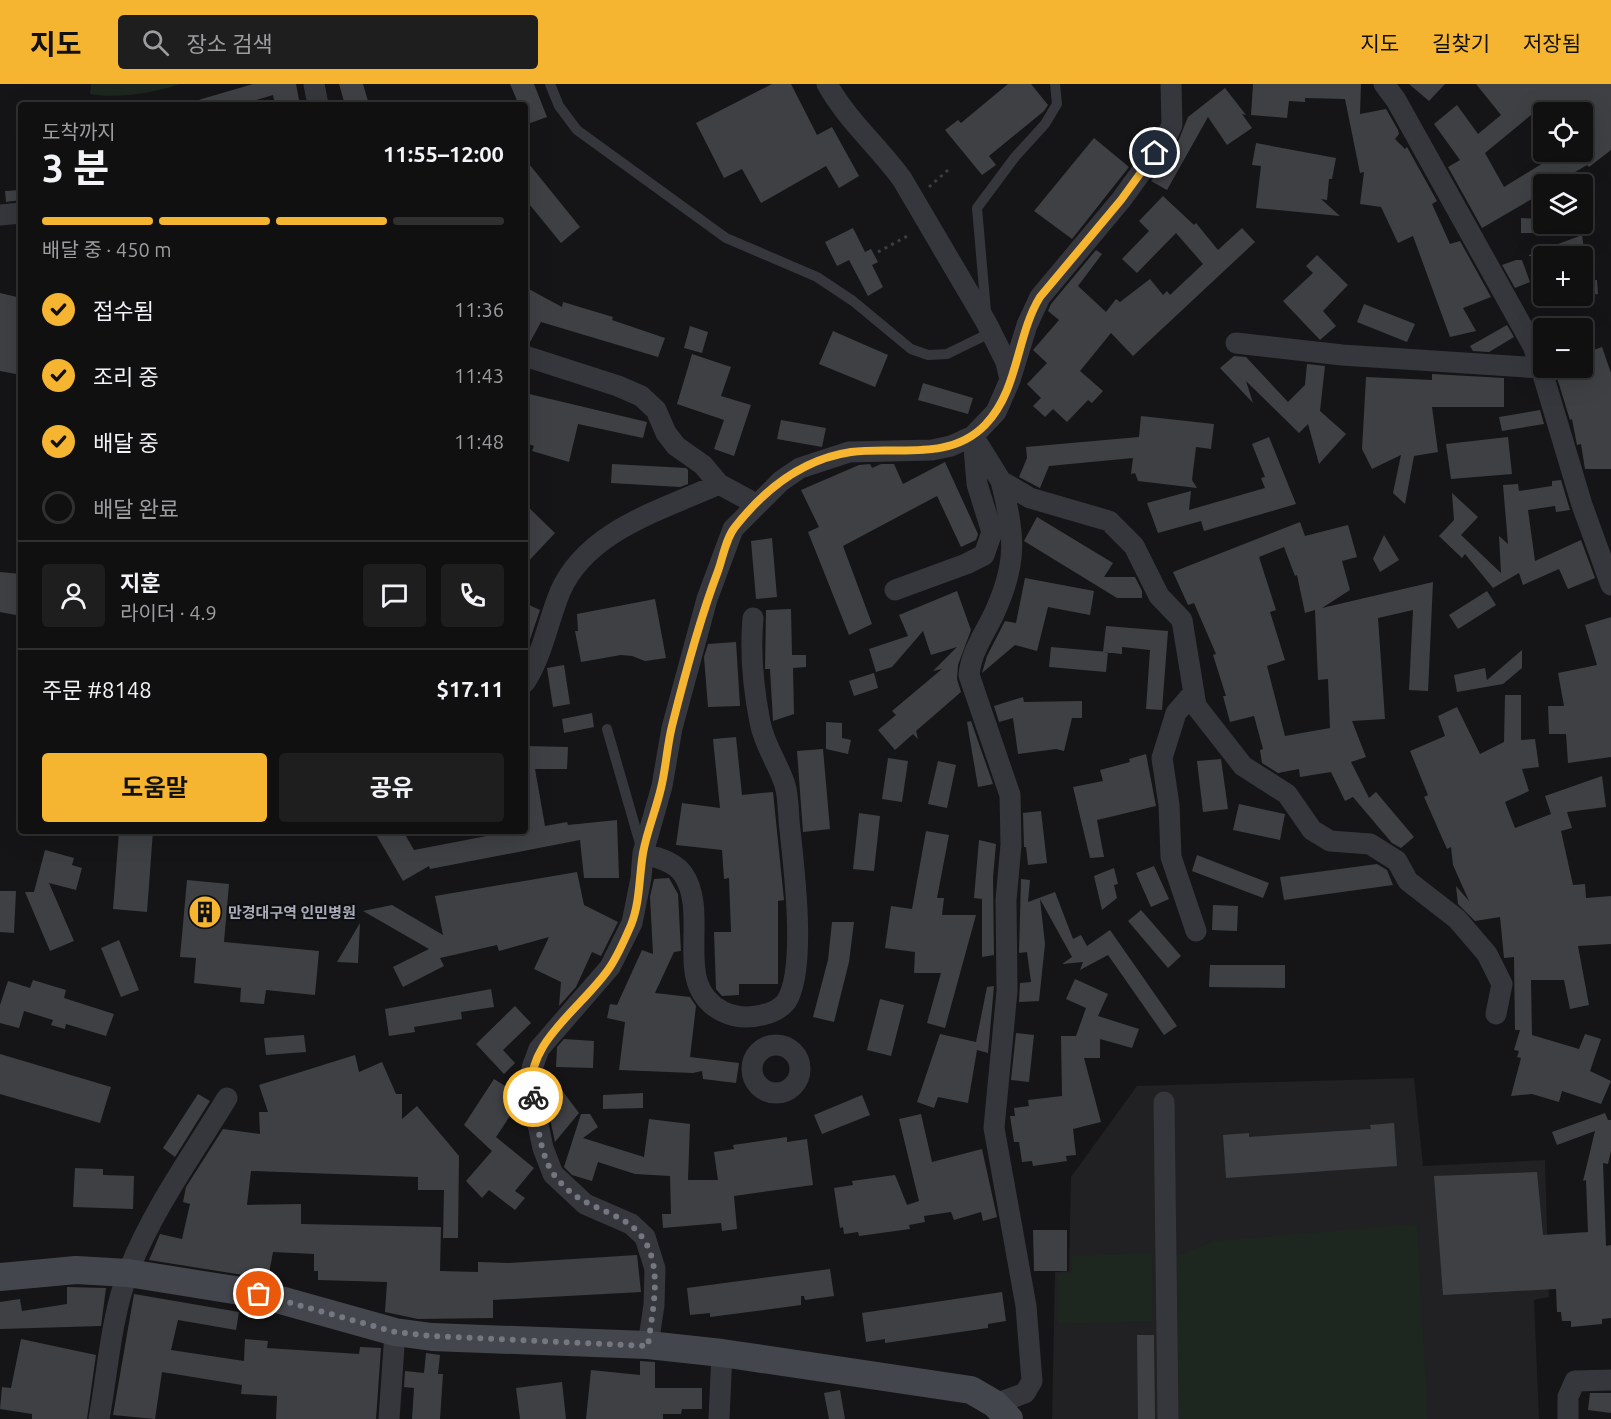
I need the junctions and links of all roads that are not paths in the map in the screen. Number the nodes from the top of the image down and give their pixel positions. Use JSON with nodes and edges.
{"nodes":[{"id":1,"x":314,"y":84,"type":"edge"},
{"id":2,"x":550,"y":84,"type":"edge"},
{"id":3,"x":827,"y":84,"type":"edge"},
{"id":4,"x":1055,"y":84,"type":"edge"},
{"id":5,"x":1171,"y":84,"type":"edge"},
{"id":6,"x":1384,"y":84,"type":"edge"},
{"id":7,"x":317,"y":102,"type":"edge"},
{"id":8,"x":18,"y":213,"type":"edge"},
{"id":9,"x":0,"y":215,"type":"edge"},
{"id":10,"x":989,"y":327,"type":"junction"},
{"id":11,"x":1236,"y":343,"type":"dead end"},
{"id":12,"x":1533,"y":346,"type":"edge"},
{"id":13,"x":528,"y":357,"type":"edge"},
{"id":14,"x":1533,"y":367,"type":"edge"},
{"id":15,"x":1544,"y":378,"type":"edge"},
{"id":16,"x":1010,"y":380,"type":"junction"},
{"id":17,"x":973,"y":436,"type":"junction"},
{"id":18,"x":1001,"y":482,"type":"junction"},
{"id":19,"x":719,"y":484,"type":"junction"},
{"id":20,"x":756,"y":504,"type":"junction"},
{"id":21,"x":1611,"y":585,"type":"edge"},
{"id":22,"x":896,"y":590,"type":"dead end"},
{"id":23,"x":753,"y":618,"type":"dead end"},
{"id":24,"x":528,"y":674,"type":"edge"},
{"id":25,"x":1194,"y":692,"type":"junction"},
{"id":26,"x":608,"y":729,"type":"dead end"},
{"id":27,"x":643,"y":853,"type":"junction"},
{"id":28,"x":1196,"y":931,"type":"dead end"},
{"id":29,"x":1496,"y":1014,"type":"dead end"},
{"id":30,"x":760,"y":1016,"type":"junction"},
{"id":31,"x":768,"y":1046,"type":"dead end"},
{"id":32,"x":226,"y":1098,"type":"dead end"},
{"id":33,"x":1164,"y":1102,"type":"dead end"},
{"id":34,"x":128,"y":1273,"type":"junction"},
{"id":35,"x":0,"y":1277,"type":"edge"},
{"id":36,"x":395,"y":1332,"type":"junction"},
{"id":37,"x":648,"y":1346,"type":"junction"},
{"id":38,"x":722,"y":1353,"type":"junction"},
{"id":39,"x":1611,"y":1380,"type":"edge"},
{"id":40,"x":1002,"y":1412,"type":"edge"},
{"id":41,"x":99,"y":1419,"type":"edge"},
{"id":42,"x":389,"y":1419,"type":"edge"},
{"id":43,"x":718,"y":1419,"type":"edge"},
{"id":44,"x":1168,"y":1419,"type":"edge"},
{"id":45,"x":1568,"y":1419,"type":"edge"}],
"edges":[{"from":1,"to":7,"type":"street"},
{"from":2,"to":10,"type":"lane"},
{"from":3,"to":10,"type":"street"},
{"from":4,"to":10,"type":"lane"},
{"from":5,"to":16,"type":"street"},
{"from":6,"to":12,"type":"street"},
{"from":8,"to":9,"type":"street"},
{"from":10,"to":16,"type":"street"},
{"from":11,"to":14,"type":"street"},
{"from":13,"to":19,"type":"street"},
{"from":15,"to":21,"type":"street"},
{"from":16,"to":17,"type":"street"},
{"from":17,"to":18,"type":"street"},
{"from":17,"to":20,"type":"street"},
{"from":17,"to":22,"type":"street"},
{"from":18,"to":25,"type":"street"},
{"from":18,"to":40,"type":"street"},
{"from":19,"to":20,"type":"street"},
{"from":19,"to":24,"type":"street"},
{"from":20,"to":27,"type":"street"},
{"from":23,"to":30,"type":"street"},
{"from":25,"to":28,"type":"street"},
{"from":25,"to":29,"type":"street"},
{"from":26,"to":27,"type":"lane"},
{"from":27,"to":30,"type":"street"},
{"from":27,"to":37,"type":"street"},
{"from":30,"to":31,"type":"street"},
{"from":32,"to":34,"type":"street"},
{"from":33,"to":44,"type":"street"},
{"from":34,"to":35,"type":"street"},
{"from":34,"to":36,"type":"street"},
{"from":34,"to":41,"type":"street"},
{"from":36,"to":37,"type":"street"},
{"from":36,"to":42,"type":"street"},
{"from":37,"to":38,"type":"street"},
{"from":38,"to":40,"type":"street"},
{"from":38,"to":43,"type":"street"},
{"from":39,"to":45,"type":"street"}]}
